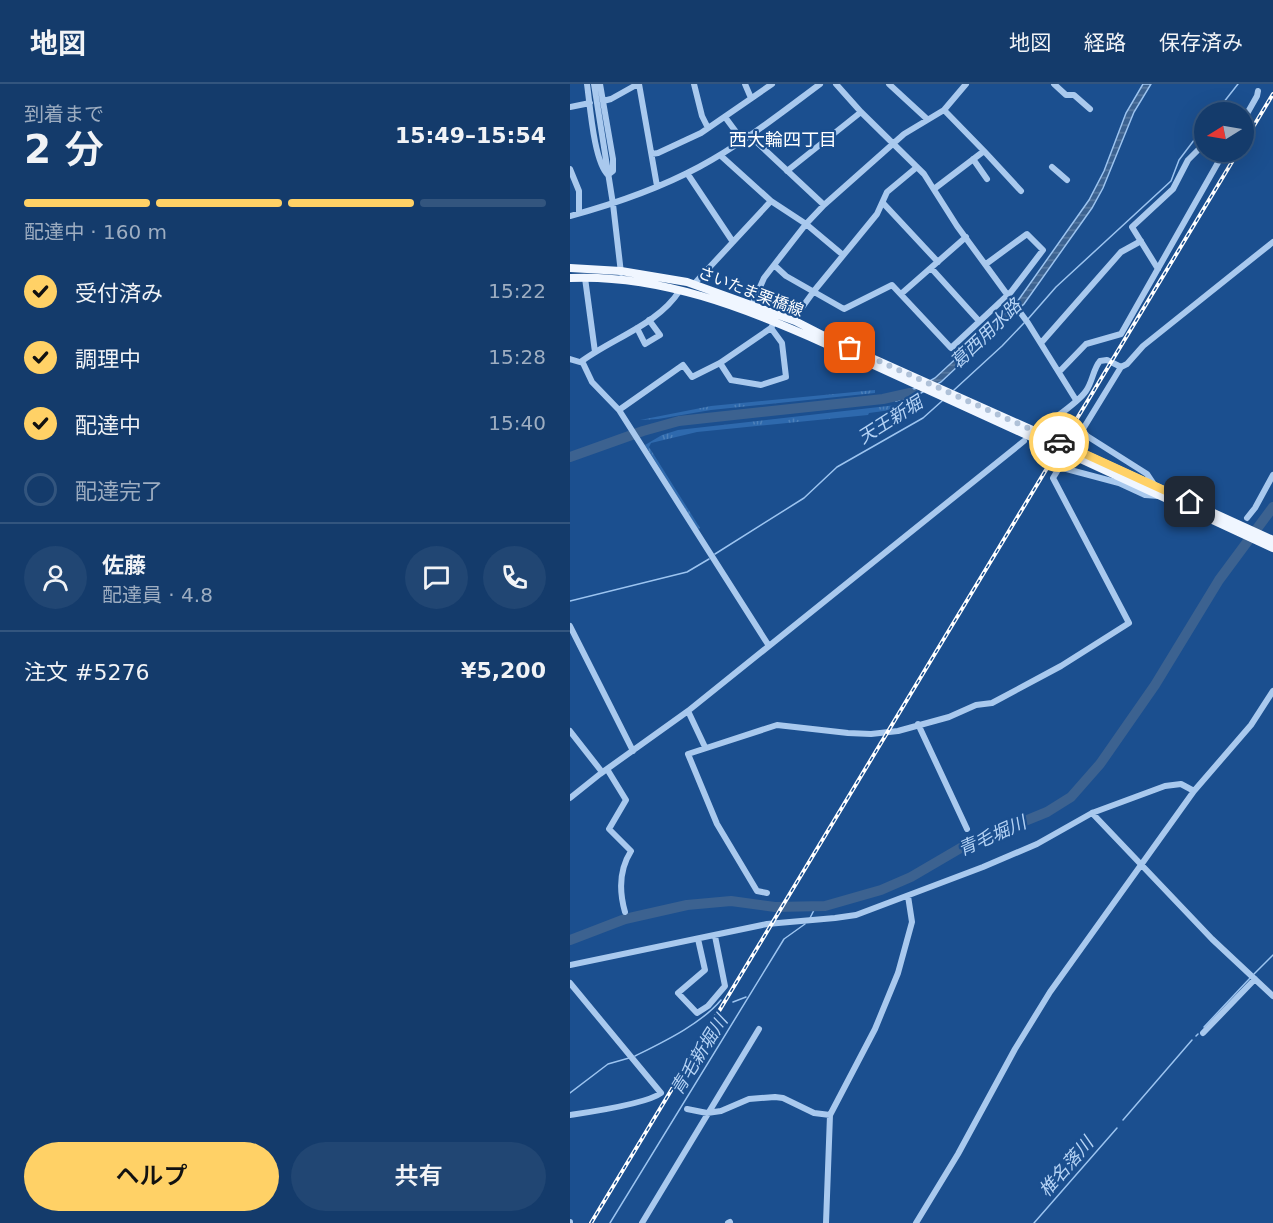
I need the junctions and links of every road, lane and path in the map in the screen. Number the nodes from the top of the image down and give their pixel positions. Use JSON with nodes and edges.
{"nodes":[{"id":1,"x":587,"y":84,"type":"edge"},
{"id":2,"x":594,"y":84,"type":"edge"},
{"id":3,"x":600,"y":84,"type":"edge"},
{"id":4,"x":639,"y":84,"type":"edge"},
{"id":5,"x":694,"y":84,"type":"edge"},
{"id":6,"x":746,"y":84,"type":"edge"},
{"id":7,"x":772,"y":84,"type":"edge"},
{"id":8,"x":820,"y":84,"type":"edge"},
{"id":9,"x":836,"y":84,"type":"edge"},
{"id":10,"x":889,"y":84,"type":"edge"},
{"id":11,"x":1054,"y":84,"type":"edge"},
{"id":12,"x":964,"y":85,"type":"edge"},
{"id":13,"x":1258,"y":91,"type":"dead end"},
{"id":14,"x":751,"y":98,"type":"junction"},
{"id":15,"x":603,"y":101,"type":"junction"},
{"id":16,"x":1254,"y":102,"type":"edge"},
{"id":17,"x":590,"y":103,"type":"junction"},
{"id":18,"x":570,"y":107,"type":"edge"},
{"id":19,"x":1090,"y":109,"type":"dead end"},
{"id":20,"x":944,"y":110,"type":"junction"},
{"id":21,"x":861,"y":112,"type":"junction"},
{"id":22,"x":725,"y":117,"type":"junction"},
{"id":23,"x":927,"y":119,"type":"junction"},
{"id":24,"x":708,"y":128,"type":"junction"},
{"id":25,"x":749,"y":135,"type":"junction"},
{"id":26,"x":741,"y":140,"type":"junction"},
{"id":27,"x":892,"y":143,"type":"junction"},
{"id":28,"x":984,"y":151,"type":"junction"},
{"id":29,"x":652,"y":154,"type":"junction"},
{"id":30,"x":1194,"y":154,"type":"edge"},
{"id":31,"x":720,"y":155,"type":"junction"},
{"id":32,"x":973,"y":159,"type":"junction"},
{"id":33,"x":1218,"y":162,"type":"edge"},
{"id":34,"x":917,"y":166,"type":"junction"},
{"id":35,"x":1052,"y":167,"type":"dead end"},
{"id":36,"x":570,"y":169,"type":"edge"},
{"id":37,"x":787,"y":171,"type":"junction"},
{"id":38,"x":687,"y":173,"type":"junction"},
{"id":39,"x":608,"y":175,"type":"junction"},
{"id":40,"x":987,"y":179,"type":"dead end"},
{"id":41,"x":1067,"y":180,"type":"dead end"},
{"id":42,"x":573,"y":181,"type":"edge"},
{"id":43,"x":657,"y":186,"type":"junction"},
{"id":44,"x":934,"y":189,"type":"junction"},
{"id":45,"x":1021,"y":191,"type":"dead end"},
{"id":46,"x":771,"y":201,"type":"junction"},
{"id":47,"x":883,"y":203,"type":"junction"},
{"id":48,"x":613,"y":204,"type":"junction"},
{"id":49,"x":824,"y":205,"type":"junction"},
{"id":50,"x":579,"y":213,"type":"junction"},
{"id":51,"x":570,"y":216,"type":"edge"},
{"id":52,"x":806,"y":224,"type":"junction"},
{"id":53,"x":966,"y":237,"type":"junction"},
{"id":54,"x":1141,"y":241,"type":"junction"},
{"id":55,"x":733,"y":242,"type":"junction"},
{"id":56,"x":1273,"y":242,"type":"edge"},
{"id":57,"x":843,"y":255,"type":"junction"},
{"id":58,"x":938,"y":262,"type":"junction"},
{"id":59,"x":986,"y":264,"type":"junction"},
{"id":60,"x":774,"y":265,"type":"junction"},
{"id":61,"x":570,"y":268,"type":"edge"},
{"id":62,"x":931,"y":268,"type":"junction"},
{"id":63,"x":1158,"y":269,"type":"junction"},
{"id":64,"x":621,"y":275,"type":"junction"},
{"id":65,"x":570,"y":278,"type":"edge"},
{"id":66,"x":585,"y":278,"type":"junction"},
{"id":67,"x":694,"y":284,"type":"junction"},
{"id":68,"x":680,"y":290,"type":"junction"},
{"id":69,"x":814,"y":291,"type":"junction"},
{"id":70,"x":901,"y":294,"type":"junction"},
{"id":71,"x":1008,"y":295,"type":"junction"},
{"id":72,"x":752,"y":305,"type":"junction"},
{"id":73,"x":649,"y":320,"type":"junction"},
{"id":74,"x":795,"y":321,"type":"junction"},
{"id":75,"x":979,"y":321,"type":"junction"},
{"id":76,"x":773,"y":325,"type":"junction"},
{"id":77,"x":637,"y":328,"type":"junction"},
{"id":78,"x":1041,"y":343,"type":"junction"},
{"id":79,"x":595,"y":352,"type":"junction"},
{"id":80,"x":570,"y":359,"type":"edge"},
{"id":81,"x":583,"y":363,"type":"junction"},
{"id":82,"x":720,"y":363,"type":"junction"},
{"id":83,"x":1121,"y":367,"type":"junction"},
{"id":84,"x":1059,"y":372,"type":"junction"},
{"id":85,"x":913,"y":379,"type":"junction"},
{"id":86,"x":1076,"y":400,"type":"junction"},
{"id":87,"x":619,"y":410,"type":"junction"},
{"id":88,"x":1043,"y":427,"type":"dead end"},
{"id":89,"x":1082,"y":430,"type":"junction"},
{"id":90,"x":1024,"y":441,"type":"dead end"},
{"id":91,"x":1071,"y":452,"type":"junction"},
{"id":92,"x":1059,"y":467,"type":"junction"},
{"id":93,"x":1273,"y":475,"type":"edge"},
{"id":94,"x":1155,"y":486,"type":"junction"},
{"id":95,"x":1159,"y":496,"type":"junction"},
{"id":96,"x":1243,"y":525,"type":"junction"},
{"id":97,"x":1270,"y":543,"type":"edge"},
{"id":98,"x":570,"y":626,"type":"edge"},
{"id":99,"x":769,"y":646,"type":"junction"},
{"id":100,"x":1273,"y":691,"type":"edge"},
{"id":101,"x":688,"y":711,"type":"junction"},
{"id":102,"x":918,"y":724,"type":"junction"},
{"id":103,"x":570,"y":731,"type":"edge"},
{"id":104,"x":705,"y":747,"type":"junction"},
{"id":105,"x":633,"y":751,"type":"junction"},
{"id":106,"x":604,"y":771,"type":"junction"},
{"id":107,"x":1194,"y":791,"type":"junction"},
{"id":108,"x":570,"y":798,"type":"edge"},
{"id":109,"x":1092,"y":813,"type":"junction"},
{"id":110,"x":968,"y":829,"type":"dead end"},
{"id":111,"x":1142,"y":865,"type":"junction"},
{"id":112,"x":767,"y":893,"type":"dead end"},
{"id":113,"x":908,"y":896,"type":"junction"},
{"id":114,"x":625,"y":912,"type":"dead end"},
{"id":115,"x":715,"y":936,"type":"junction"},
{"id":116,"x":698,"y":939,"type":"junction"},
{"id":117,"x":570,"y":965,"type":"edge"},
{"id":118,"x":1256,"y":979,"type":"junction"},
{"id":119,"x":570,"y":983,"type":"edge"},
{"id":120,"x":1273,"y":996,"type":"edge"},
{"id":121,"x":759,"y":1029,"type":"dead end"},
{"id":122,"x":1203,"y":1033,"type":"dead end"},
{"id":123,"x":687,"y":1109,"type":"dead end"},
{"id":124,"x":708,"y":1113,"type":"junction"},
{"id":125,"x":570,"y":1115,"type":"edge"},
{"id":126,"x":830,"y":1116,"type":"junction"},
{"id":127,"x":642,"y":1223,"type":"edge"},
{"id":128,"x":826,"y":1223,"type":"edge"},
{"id":129,"x":916,"y":1223,"type":"edge"}],
"edges":[{"from":1,"to":17,"type":"street"},
{"from":2,"to":39,"type":"street"},
{"from":3,"to":15,"type":"street"},
{"from":4,"to":15,"type":"street"},
{"from":4,"to":29,"type":"street"},
{"from":5,"to":24,"type":"street"},
{"from":6,"to":14,"type":"street"},
{"from":7,"to":14,"type":"street"},
{"from":8,"to":25,"type":"street"},
{"from":9,"to":21,"type":"street"},
{"from":10,"to":23,"type":"street"},
{"from":11,"to":19,"type":"street"},
{"from":12,"to":20,"type":"street"},
{"from":13,"to":16,"type":"street"},
{"from":14,"to":22,"type":"street"},
{"from":15,"to":39,"type":"street"},
{"from":17,"to":18,"type":"street"},
{"from":17,"to":39,"type":"street"},
{"from":20,"to":23,"type":"street"},
{"from":20,"to":28,"type":"street"},
{"from":21,"to":27,"type":"street"},
{"from":21,"to":37,"type":"street"},
{"from":22,"to":24,"type":"street"},
{"from":22,"to":26,"type":"street"},
{"from":23,"to":27,"type":"street"},
{"from":24,"to":29,"type":"street"},
{"from":25,"to":26,"type":"street"},
{"from":25,"to":37,"type":"street"},
{"from":26,"to":31,"type":"street"},
{"from":27,"to":34,"type":"street"},
{"from":27,"to":49,"type":"street"},
{"from":28,"to":32,"type":"street"},
{"from":28,"to":45,"type":"street"},
{"from":29,"to":43,"type":"street"},
{"from":30,"to":54,"type":"street"},
{"from":31,"to":38,"type":"street"},
{"from":31,"to":46,"type":"street"},
{"from":32,"to":40,"type":"street"},
{"from":32,"to":44,"type":"street"},
{"from":33,"to":63,"type":"street"},
{"from":34,"to":44,"type":"street"},
{"from":34,"to":47,"type":"street"},
{"from":35,"to":41,"type":"street"},
{"from":36,"to":42,"type":"street"},
{"from":37,"to":49,"type":"street"},
{"from":38,"to":43,"type":"street"},
{"from":38,"to":55,"type":"street"},
{"from":39,"to":48,"type":"street"},
{"from":42,"to":50,"type":"street"},
{"from":43,"to":48,"type":"street"},
{"from":44,"to":53,"type":"street"},
{"from":46,"to":52,"type":"street"},
{"from":46,"to":55,"type":"street"},
{"from":47,"to":57,"type":"street"},
{"from":47,"to":58,"type":"street"},
{"from":48,"to":50,"type":"street"},
{"from":48,"to":64,"type":"street"},
{"from":49,"to":52,"type":"street"},
{"from":50,"to":51,"type":"street"},
{"from":52,"to":57,"type":"street"},
{"from":52,"to":60,"type":"street"},
{"from":53,"to":58,"type":"street"},
{"from":53,"to":59,"type":"street"},
{"from":54,"to":63,"type":"street"},
{"from":54,"to":78,"type":"street"},
{"from":55,"to":67,"type":"street"},
{"from":56,"to":83,"type":"street"},
{"from":57,"to":69,"type":"street"},
{"from":58,"to":62,"type":"street"},
{"from":59,"to":71,"type":"street"},
{"from":59,"to":71,"type":"street"},
{"from":60,"to":69,"type":"street"},
{"from":60,"to":72,"type":"street"},
{"from":61,"to":64,"type":"main road","name":"さいたま栗橋線"},
{"from":62,"to":70,"type":"street"},
{"from":62,"to":75,"type":"street"},
{"from":63,"to":84,"type":"street"},
{"from":64,"to":66,"type":"main road","name":"さいたま栗橋線"},
{"from":64,"to":67,"type":"main road","name":"さいたま栗橋線"},
{"from":64,"to":68,"type":"main road","name":"さいたま栗橋線"},
{"from":65,"to":66,"type":"main road","name":"さいたま栗橋線"},
{"from":66,"to":79,"type":"street"},
{"from":67,"to":72,"type":"main road","name":"さいたま栗橋線"},
{"from":68,"to":73,"type":"street"},
{"from":68,"to":76,"type":"main road","name":"さいたま栗橋線"},
{"from":69,"to":70,"type":"street"},
{"from":69,"to":74,"type":"street"},
{"from":70,"to":75,"type":"street"},
{"from":71,"to":75,"type":"street"},
{"from":71,"to":78,"type":"street"},
{"from":72,"to":74,"type":"main road","name":"さいたま栗橋線"},
{"from":73,"to":77,"type":"street"},
{"from":73,"to":77,"type":"street"},
{"from":74,"to":85,"type":"main road","name":"さいたま栗橋線"},
{"from":76,"to":82,"type":"street"},
{"from":76,"to":82,"type":"street"},
{"from":76,"to":85,"type":"main road","name":"さいたま栗橋線"},
{"from":77,"to":79,"type":"street"},
{"from":78,"to":84,"type":"street"},
{"from":79,"to":81,"type":"street"},
{"from":80,"to":81,"type":"street"},
{"from":81,"to":87,"type":"street"},
{"from":82,"to":87,"type":"street"},
{"from":83,"to":86,"type":"street"},
{"from":83,"to":89,"type":"street"},
{"from":84,"to":86,"type":"street"},
{"from":85,"to":91,"type":"main road","name":"さいたま栗橋線","bridge":true},
{"from":86,"to":88,"type":"street"},
{"from":87,"to":99,"type":"street"},
{"from":89,"to":92,"type":"street"},
{"from":89,"to":94,"type":"street"},
{"from":90,"to":99,"type":"street"},
{"from":91,"to":94,"type":"main road","name":"さいたま栗橋線"},
{"from":91,"to":95,"type":"main road","name":"さいたま栗橋線"},
{"from":92,"to":95,"type":"street"},
{"from":92,"to":102,"type":"street"},
{"from":93,"to":96,"type":"street"},
{"from":94,"to":96,"type":"main road","name":"さいたま栗橋線"},
{"from":95,"to":96,"type":"main road","name":"さいたま栗橋線"},
{"from":96,"to":97,"type":"main road","name":"さいたま栗橋線"},
{"from":98,"to":105,"type":"street"},
{"from":99,"to":101,"type":"street"},
{"from":100,"to":107,"type":"street"},
{"from":101,"to":104,"type":"street"},
{"from":101,"to":105,"type":"street"},
{"from":102,"to":104,"type":"street"},
{"from":102,"to":110,"type":"street"},
{"from":103,"to":106,"type":"street"},
{"from":104,"to":112,"type":"street"},
{"from":105,"to":106,"type":"street"},
{"from":106,"to":108,"type":"street"},
{"from":106,"to":114,"type":"street"},
{"from":107,"to":109,"type":"street"},
{"from":107,"to":111,"type":"street"},
{"from":109,"to":111,"type":"street"},
{"from":109,"to":113,"type":"street"},
{"from":111,"to":118,"type":"street"},
{"from":111,"to":129,"type":"street"},
{"from":113,"to":115,"type":"street"},
{"from":113,"to":126,"type":"street"},
{"from":115,"to":116,"type":"street"},
{"from":115,"to":116,"type":"street"},
{"from":116,"to":117,"type":"street"},
{"from":118,"to":120,"type":"street"},
{"from":118,"to":122,"type":"street"},
{"from":119,"to":125,"type":"street"},
{"from":121,"to":124,"type":"street"},
{"from":123,"to":124,"type":"street"},
{"from":124,"to":126,"type":"street"},
{"from":124,"to":127,"type":"street"},
{"from":126,"to":128,"type":"street"}]}
